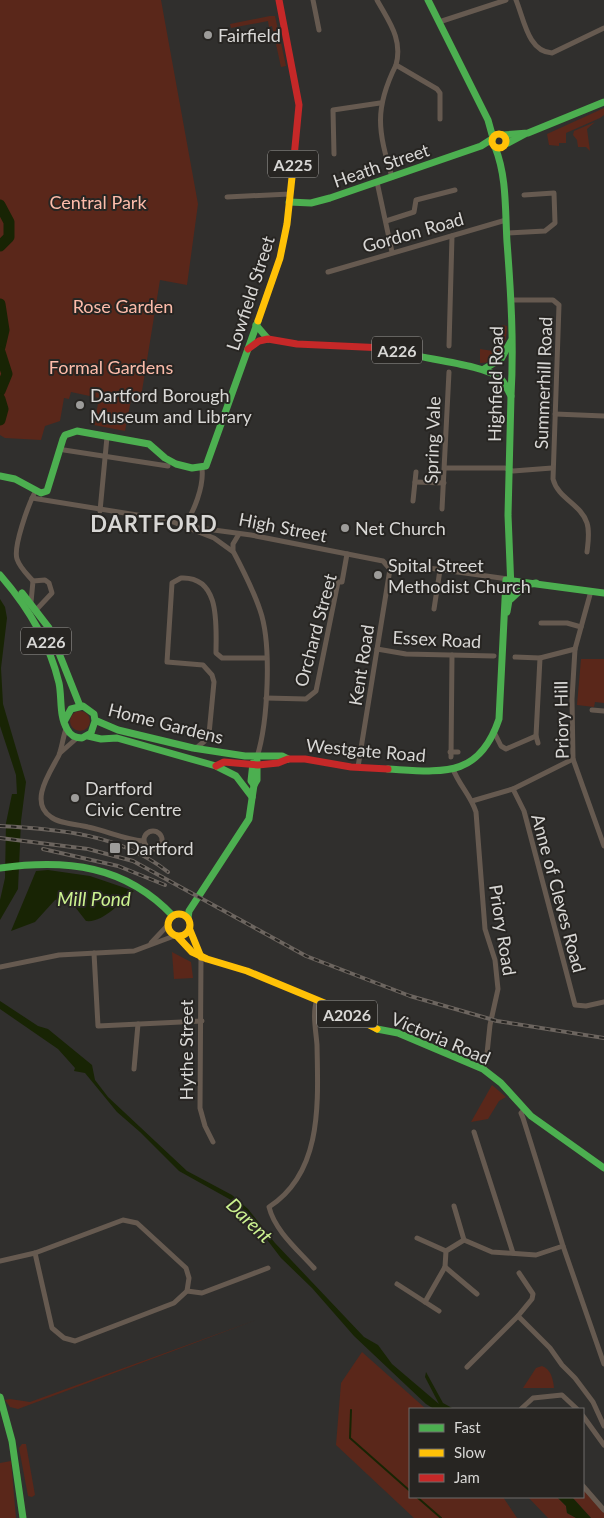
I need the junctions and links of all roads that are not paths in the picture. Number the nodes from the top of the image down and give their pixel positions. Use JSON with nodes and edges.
{"nodes":[{"id":1,"x":279,"y":0,"type":"edge"},
{"id":2,"x":313,"y":0,"type":"edge"},
{"id":3,"x":377,"y":0,"type":"edge"},
{"id":4,"x":428,"y":0,"type":"edge"},
{"id":5,"x":506,"y":0,"type":"edge"},
{"id":6,"x":516,"y":0,"type":"edge"},
{"id":7,"x":439,"y":22,"type":"junction"},
{"id":8,"x":604,"y":28,"type":"edge"},
{"id":9,"x":319,"y":30,"type":"dead end"},
{"id":10,"x":396,"y":64,"type":"junction"},
{"id":11,"x":604,"y":102,"type":"edge"},
{"id":12,"x":380,"y":103,"type":"junction"},
{"id":13,"x":440,"y":119,"type":"dead end"},
{"id":14,"x":488,"y":120,"type":"junction"},
{"id":15,"x":528,"y":133,"type":"junction"},
{"id":16,"x":502,"y":134,"type":"junction"},
{"id":17,"x":494,"y":142,"type":"junction"},
{"id":18,"x":506,"y":144,"type":"junction"},
{"id":19,"x":334,"y":154,"type":"dead end"},
{"id":20,"x":502,"y":165,"type":"junction"},
{"id":21,"x":392,"y":177,"type":"junction"},
{"id":22,"x":377,"y":182,"type":"junction"},
{"id":23,"x":456,"y":190,"type":"dead end"},
{"id":24,"x":554,"y":193,"type":"junction"},
{"id":25,"x":560,"y":193,"type":"dead end"},
{"id":26,"x":290,"y":194,"type":"junction"},
{"id":27,"x":524,"y":196,"type":"dead end"},
{"id":28,"x":226,"y":197,"type":"dead end"},
{"id":29,"x":289,"y":202,"type":"junction"},
{"id":30,"x":386,"y":220,"type":"junction"},
{"id":31,"x":506,"y":220,"type":"junction"},
{"id":32,"x":507,"y":233,"type":"junction"},
{"id":33,"x":452,"y":236,"type":"junction"},
{"id":34,"x":392,"y":252,"type":"junction"},
{"id":35,"x":328,"y":272,"type":"dead end"},
{"id":36,"x":511,"y":300,"type":"junction"},
{"id":37,"x":256,"y":325,"type":"junction"},
{"id":38,"x":265,"y":337,"type":"junction"},
{"id":39,"x":512,"y":337,"type":"junction"},
{"id":40,"x":250,"y":338,"type":"junction"},
{"id":41,"x":448,"y":346,"type":"dead end"},
{"id":42,"x":248,"y":349,"type":"junction"},
{"id":43,"x":484,"y":369,"type":"junction"},
{"id":44,"x":449,"y":372,"type":"dead end"},
{"id":45,"x":511,"y":396,"type":"junction"},
{"id":46,"x":555,"y":414,"type":"junction"},
{"id":47,"x":604,"y":416,"type":"edge"},
{"id":48,"x":107,"y":436,"type":"junction"},
{"id":49,"x":64,"y":450,"type":"dead end"},
{"id":50,"x":105,"y":456,"type":"junction"},
{"id":51,"x":168,"y":466,"type":"dead end"},
{"id":52,"x":445,"y":468,"type":"junction"},
{"id":53,"x":552,"y":468,"type":"junction"},
{"id":54,"x":202,"y":469,"type":"junction"},
{"id":55,"x":509,"y":470,"type":"junction"},
{"id":56,"x":416,"y":472,"type":"dead end"},
{"id":57,"x":0,"y":476,"type":"edge"},
{"id":58,"x":415,"y":482,"type":"junction"},
{"id":59,"x":444,"y":483,"type":"junction"},
{"id":60,"x":34,"y":494,"type":"junction"},
{"id":61,"x":413,"y":501,"type":"dead end"},
{"id":62,"x":442,"y":509,"type":"dead end"},
{"id":63,"x":100,"y":511,"type":"junction"},
{"id":64,"x":184,"y":526,"type":"junction"},
{"id":65,"x":239,"y":534,"type":"junction"},
{"id":66,"x":233,"y":551,"type":"junction"},
{"id":67,"x":587,"y":552,"type":"dead end"},
{"id":68,"x":347,"y":554,"type":"junction"},
{"id":69,"x":510,"y":566,"type":"junction"},
{"id":70,"x":390,"y":569,"type":"junction"},
{"id":71,"x":0,"y":570,"type":"edge"},
{"id":72,"x":440,"y":570,"type":"junction"},
{"id":73,"x":0,"y":575,"type":"edge"},
{"id":74,"x":509,"y":579,"type":"junction"},
{"id":75,"x":526,"y":580,"type":"junction"},
{"id":76,"x":33,"y":581,"type":"junction"},
{"id":77,"x":540,"y":583,"type":"junction"},
{"id":78,"x":591,"y":590,"type":"junction"},
{"id":79,"x":604,"y":593,"type":"edge"},
{"id":80,"x":32,"y":602,"type":"junction"},
{"id":81,"x":509,"y":603,"type":"junction"},
{"id":82,"x":36,"y":609,"type":"junction"},
{"id":83,"x":434,"y":609,"type":"dead end"},
{"id":84,"x":541,"y":623,"type":"dead end"},
{"id":85,"x":505,"y":626,"type":"junction"},
{"id":86,"x":581,"y":626,"type":"junction"},
{"id":87,"x":41,"y":629,"type":"junction"},
{"id":88,"x":377,"y":649,"type":"junction"},
{"id":89,"x":574,"y":649,"type":"junction"},
{"id":90,"x":452,"y":655,"type":"junction"},
{"id":91,"x":494,"y":656,"type":"dead end"},
{"id":92,"x":515,"y":657,"type":"dead end"},
{"id":93,"x":266,"y":658,"type":"junction"},
{"id":94,"x":540,"y":658,"type":"junction"},
{"id":95,"x":266,"y":698,"type":"junction"},
{"id":96,"x":80,"y":706,"type":"junction"},
{"id":97,"x":592,"y":710,"type":"dead end"},
{"id":98,"x":604,"y":711,"type":"edge"},
{"id":99,"x":65,"y":720,"type":"junction"},
{"id":100,"x":97,"y":721,"type":"junction"},
{"id":101,"x":66,"y":729,"type":"junction"},
{"id":102,"x":495,"y":734,"type":"junction"},
{"id":103,"x":88,"y":736,"type":"junction"},
{"id":104,"x":536,"y":736,"type":"junction"},
{"id":105,"x":77,"y":738,"type":"junction"},
{"id":106,"x":538,"y":743,"type":"dead end"},
{"id":107,"x":194,"y":750,"type":"junction"},
{"id":108,"x":458,"y":752,"type":"dead end"},
{"id":109,"x":60,"y":753,"type":"junction"},
{"id":110,"x":257,"y":757,"type":"junction"},
{"id":111,"x":288,"y":759,"type":"junction"},
{"id":112,"x":573,"y":759,"type":"junction"},
{"id":113,"x":472,"y":762,"type":"joint"},
{"id":114,"x":254,"y":765,"type":"junction"},
{"id":115,"x":216,"y":766,"type":"junction"},
{"id":116,"x":358,"y":767,"type":"junction"},
{"id":117,"x":453,"y":769,"type":"junction"},
{"id":118,"x":513,"y":789,"type":"junction"},
{"id":119,"x":252,"y":797,"type":"junction"},
{"id":120,"x":472,"y":800,"type":"junction"},
{"id":121,"x":143,"y":841,"type":"dead end"},
{"id":122,"x":604,"y":846,"type":"edge"},
{"id":123,"x":0,"y":868,"type":"edge"},
{"id":124,"x":173,"y":916,"type":"junction"},
{"id":125,"x":188,"y":918,"type":"junction"},
{"id":126,"x":168,"y":925,"type":"junction"},
{"id":127,"x":190,"y":930,"type":"junction"},
{"id":128,"x":176,"y":936,"type":"junction"},
{"id":129,"x":148,"y":947,"type":"junction"},
{"id":130,"x":199,"y":948,"type":"junction"},
{"id":131,"x":94,"y":953,"type":"junction"},
{"id":132,"x":201,"y":957,"type":"junction"},
{"id":133,"x":210,"y":959,"type":"junction"},
{"id":134,"x":0,"y":967,"type":"edge"},
{"id":135,"x":317,"y":1000,"type":"junction"},
{"id":136,"x":604,"y":1002,"type":"edge"},
{"id":137,"x":202,"y":1021,"type":"junction"},
{"id":138,"x":138,"y":1024,"type":"junction"},
{"id":139,"x":134,"y":1069,"type":"dead end"},
{"id":140,"x":483,"y":1069,"type":"junction"},
{"id":141,"x":524,"y":1110,"type":"junction"},
{"id":142,"x":474,"y":1132,"type":"dead end"},
{"id":143,"x":213,"y":1142,"type":"dead end"},
{"id":144,"x":604,"y":1168,"type":"edge"},
{"id":145,"x":454,"y":1206,"type":"dead end"},
{"id":146,"x":417,"y":1238,"type":"dead end"},
{"id":147,"x":464,"y":1240,"type":"junction"},
{"id":148,"x":563,"y":1246,"type":"junction"},
{"id":149,"x":446,"y":1251,"type":"junction"},
{"id":150,"x":35,"y":1253,"type":"junction"},
{"id":151,"x":514,"y":1253,"type":"junction"},
{"id":152,"x":0,"y":1261,"type":"edge"},
{"id":153,"x":445,"y":1267,"type":"junction"},
{"id":154,"x":268,"y":1268,"type":"dead end"},
{"id":155,"x":314,"y":1268,"type":"dead end"},
{"id":156,"x":519,"y":1273,"type":"dead end"},
{"id":157,"x":397,"y":1284,"type":"dead end"},
{"id":158,"x":187,"y":1291,"type":"junction"},
{"id":159,"x":477,"y":1294,"type":"dead end"},
{"id":160,"x":425,"y":1302,"type":"junction"},
{"id":161,"x":439,"y":1311,"type":"dead end"},
{"id":162,"x":518,"y":1316,"type":"junction"},
{"id":163,"x":604,"y":1343,"type":"edge"},
{"id":164,"x":597,"y":1345,"type":"junction"},
{"id":165,"x":604,"y":1364,"type":"edge"},
{"id":166,"x":467,"y":1367,"type":"dead end"},
{"id":167,"x":0,"y":1397,"type":"edge"},
{"id":168,"x":522,"y":1408,"type":"edge"},
{"id":169,"x":576,"y":1408,"type":"edge"},
{"id":170,"x":584,"y":1417,"type":"edge"},
{"id":171,"x":604,"y":1426,"type":"edge"},
{"id":172,"x":604,"y":1445,"type":"edge"},
{"id":173,"x":584,"y":1487,"type":"edge"},
{"id":174,"x":604,"y":1510,"type":"edge"},
{"id":175,"x":23,"y":1518,"type":"edge"}],
"edges":[{"from":1,"to":26,"type":"main road","name":"Lowfield Street","number":"A225"},
{"from":2,"to":9,"type":"street"},
{"from":3,"to":10,"type":"street"},
{"from":4,"to":7,"type":"main road"},
{"from":5,"to":7,"type":"street"},
{"from":6,"to":8,"type":"street"},
{"from":7,"to":14,"type":"main road"},
{"from":10,"to":12,"type":"street"},
{"from":10,"to":13,"type":"street"},
{"from":11,"to":15,"type":"main road"},
{"from":12,"to":19,"type":"street"},
{"from":12,"to":21,"type":"street"},
{"from":14,"to":16,"type":"main road"},
{"from":14,"to":17,"type":"main road","name":"Highfield Road"},
{"from":15,"to":16,"type":"main road"},
{"from":15,"to":18,"type":"main road"},
{"from":16,"to":17,"type":"main road","name":"Heath Street"},
{"from":16,"to":18,"type":"main road"},
{"from":17,"to":18,"type":"main road"},
{"from":17,"to":20,"type":"main road","name":"Highfield Road"},
{"from":17,"to":21,"type":"main road","name":"Heath Street"},
{"from":18,"to":20,"type":"main road","name":"Highfield Road"},
{"from":20,"to":31,"type":"main road","name":"Highfield Road"},
{"from":21,"to":22,"type":"main road","name":"Heath Street"},
{"from":22,"to":29,"type":"main road","name":"Heath Street"},
{"from":22,"to":30,"type":"street"},
{"from":23,"to":30,"type":"street"},
{"from":24,"to":25,"type":"street"},
{"from":24,"to":27,"type":"street"},
{"from":24,"to":32,"type":"street"},
{"from":26,"to":28,"type":"street"},
{"from":26,"to":29,"type":"main road","name":"Lowfield Street","number":"A225"},
{"from":29,"to":37,"type":"main road","name":"Lowfield Street","number":"A225"},
{"from":30,"to":34,"type":"street"},
{"from":31,"to":32,"type":"main road","name":"Highfield Road"},
{"from":31,"to":33,"type":"street","name":"Gordon Road"},
{"from":32,"to":36,"type":"main road","name":"Highfield Road"},
{"from":33,"to":34,"type":"street","name":"Gordon Road"},
{"from":33,"to":41,"type":"street"},
{"from":34,"to":35,"type":"street","name":"Gordon Road"},
{"from":36,"to":39,"type":"main road","name":"Highfield Road"},
{"from":36,"to":46,"type":"street","name":"Summerhill Road"},
{"from":37,"to":38,"type":"main road"},
{"from":37,"to":40,"type":"main road","name":"Lowfield Street","number":"A225"},
{"from":38,"to":40,"type":"main road","number":"A226"},
{"from":38,"to":42,"type":"main road"},
{"from":38,"to":43,"type":"main road","number":"A226"},
{"from":39,"to":43,"type":"main road"},
{"from":39,"to":45,"type":"main road","name":"Highfield Road"},
{"from":40,"to":42,"type":"main road","name":"Lowfield Street","number":"A225"},
{"from":42,"to":54,"type":"main road","name":"Lowfield Street"},
{"from":43,"to":45,"type":"main road","number":"A226"},
{"from":44,"to":52,"type":"street","name":"Spring Vale"},
{"from":45,"to":55,"type":"main road","name":"Highfield Road"},
{"from":46,"to":47,"type":"street"},
{"from":46,"to":53,"type":"street","name":"Summerhill Road"},
{"from":48,"to":50,"type":"street"},
{"from":48,"to":54,"type":"main road"},
{"from":48,"to":60,"type":"main road"},
{"from":49,"to":50,"type":"street"},
{"from":50,"to":51,"type":"street"},
{"from":50,"to":63,"type":"street"},
{"from":52,"to":55,"type":"street","name":"Summerhill Road"},
{"from":52,"to":59,"type":"street","name":"Spring Vale"},
{"from":53,"to":55,"type":"street","name":"Summerhill Road"},
{"from":53,"to":67,"type":"street"},
{"from":54,"to":64,"type":"street","name":"Lowfield Street"},
{"from":55,"to":69,"type":"main road","name":"Highfield Road"},
{"from":56,"to":58,"type":"street"},
{"from":57,"to":60,"type":"main road","name":"High Street"},
{"from":58,"to":59,"type":"street"},
{"from":58,"to":61,"type":"street"},
{"from":59,"to":62,"type":"street","name":"Spring Vale"},
{"from":60,"to":63,"type":"street","name":"High Street"},
{"from":60,"to":76,"type":"street"},
{"from":63,"to":64,"type":"street","name":"High Street"},
{"from":64,"to":65,"type":"street","name":"High Street"},
{"from":64,"to":66,"type":"street","name":"High Street"},
{"from":65,"to":66,"type":"street"},
{"from":65,"to":68,"type":"street","name":"High Street"},
{"from":66,"to":93,"type":"street"},
{"from":68,"to":70,"type":"street","name":"High Street"},
{"from":68,"to":95,"type":"street","name":"Orchard Street"},
{"from":69,"to":74,"type":"main road","name":"Highfield Road"},
{"from":69,"to":75,"type":"main road"},
{"from":70,"to":72,"type":"street"},
{"from":70,"to":88,"type":"street","name":"Kent Road"},
{"from":71,"to":80,"type":"main road","number":"A226"},
{"from":72,"to":74,"type":"street"},
{"from":72,"to":83,"type":"street"},
{"from":73,"to":87,"type":"main road","number":"A226"},
{"from":74,"to":75,"type":"main road"},
{"from":74,"to":81,"type":"main road","name":"Highfield Road"},
{"from":74,"to":85,"type":"main road","name":"Highfield Road"},
{"from":75,"to":77,"type":"main road"},
{"from":76,"to":80,"type":"street"},
{"from":76,"to":82,"type":"street"},
{"from":77,"to":78,"type":"main road"},
{"from":77,"to":81,"type":"main road"},
{"from":78,"to":79,"type":"main road"},
{"from":78,"to":86,"type":"street","name":"Priory Hill"},
{"from":80,"to":82,"type":"main road","number":"A226"},
{"from":81,"to":85,"type":"main road","name":"Highfield Road"},
{"from":82,"to":87,"type":"main road"},
{"from":82,"to":96,"type":"main road","number":"A226"},
{"from":84,"to":86,"type":"street"},
{"from":85,"to":102,"type":"main road","name":"Highfield Road"},
{"from":86,"to":89,"type":"street","name":"Priory Hill"},
{"from":87,"to":99,"type":"main road","number":"A226"},
{"from":88,"to":90,"type":"street","name":"Essex Road"},
{"from":88,"to":116,"type":"street","name":"Kent Road"},
{"from":89,"to":94,"type":"street"},
{"from":89,"to":112,"type":"street","name":"Priory Hill"},
{"from":90,"to":91,"type":"street","name":"Essex Road"},
{"from":90,"to":108,"type":"street"},
{"from":92,"to":94,"type":"street"},
{"from":93,"to":95,"type":"street"},
{"from":93,"to":107,"type":"street"},
{"from":94,"to":104,"type":"street"},
{"from":95,"to":110,"type":"street"},
{"from":96,"to":99,"type":"main road"},
{"from":96,"to":100,"type":"main road"},
{"from":97,"to":98,"type":"street"},
{"from":99,"to":101,"type":"main road"},
{"from":100,"to":103,"type":"main road"},
{"from":100,"to":107,"type":"main road","name":"Home Gardens"},
{"from":101,"to":105,"type":"main road"},
{"from":101,"to":109,"type":"street"},
{"from":102,"to":104,"type":"street"},
{"from":102,"to":113,"type":"main road","name":"Highfield Road"},
{"from":103,"to":105,"type":"main road"},
{"from":103,"to":115,"type":"main road","name":"Home Gardens"},
{"from":104,"to":106,"type":"street"},
{"from":105,"to":109,"type":"street"},
{"from":107,"to":110,"type":"main road","name":"Home Gardens"},
{"from":109,"to":121,"type":"street"},
{"from":110,"to":111,"type":"main road","name":"Home Gardens"},
{"from":110,"to":114,"type":"main road"},
{"from":111,"to":114,"type":"main road","name":"Westgate Road"},
{"from":111,"to":116,"type":"main road","name":"Westgate Road"},
{"from":112,"to":118,"type":"street"},
{"from":112,"to":122,"type":"street","name":"Priory Hill"},
{"from":113,"to":117,"type":"main road","name":"Westgate Road"},
{"from":114,"to":115,"type":"main road","name":"Home Gardens"},
{"from":114,"to":119,"type":"main road"},
{"from":115,"to":119,"type":"main road"},
{"from":116,"to":117,"type":"main road","name":"Westgate Road"},
{"from":117,"to":120,"type":"street","name":"Priory Road"},
{"from":118,"to":120,"type":"street"},
{"from":118,"to":136,"type":"street","name":"Anne of Cleves Road"},
{"from":119,"to":125,"type":"main road"},
{"from":120,"to":140,"type":"street","name":"Priory Road"},
{"from":123,"to":124,"type":"main road"},
{"from":124,"to":125,"type":"main road"},
{"from":124,"to":126,"type":"main road"},
{"from":125,"to":127,"type":"main road","name":"Victoria Road"},
{"from":126,"to":128,"type":"main road","name":"Victoria Road"},
{"from":126,"to":129,"type":"street"},
{"from":127,"to":128,"type":"main road"},
{"from":127,"to":130,"type":"main road","name":"Victoria Road","number":"A2026"},
{"from":128,"to":129,"type":"street"},
{"from":128,"to":132,"type":"main road","name":"Victoria Road","number":"A2026"},
{"from":129,"to":131,"type":"street"},
{"from":130,"to":132,"type":"main road","name":"Victoria Road","number":"A2026"},
{"from":130,"to":133,"type":"main road","name":"Victoria Road","number":"A2026"},
{"from":131,"to":134,"type":"street"},
{"from":131,"to":138,"type":"street"},
{"from":132,"to":133,"type":"main road","name":"Victoria Road","number":"A2026"},
{"from":132,"to":137,"type":"street","name":"Hythe Street"},
{"from":133,"to":135,"type":"main road","name":"Victoria Road","number":"A2026"},
{"from":135,"to":140,"type":"main road","name":"Victoria Road","number":"A2026"},
{"from":135,"to":155,"type":"street"},
{"from":137,"to":138,"type":"street"},
{"from":137,"to":143,"type":"street","name":"Hythe Street"},
{"from":138,"to":139,"type":"street"},
{"from":140,"to":141,"type":"main road","name":"Victoria Road","number":"A2026"},
{"from":141,"to":144,"type":"main road","number":"A2026"},
{"from":141,"to":148,"type":"street"},
{"from":142,"to":151,"type":"street"},
{"from":145,"to":147,"type":"street"},
{"from":146,"to":149,"type":"street"},
{"from":147,"to":149,"type":"street"},
{"from":147,"to":151,"type":"street"},
{"from":148,"to":151,"type":"street"},
{"from":148,"to":164,"type":"street"},
{"from":149,"to":153,"type":"street"},
{"from":150,"to":152,"type":"street"},
{"from":150,"to":158,"type":"street"},
{"from":150,"to":158,"type":"street"},
{"from":153,"to":159,"type":"street"},
{"from":153,"to":160,"type":"street"},
{"from":154,"to":158,"type":"street"},
{"from":156,"to":162,"type":"street"},
{"from":157,"to":160,"type":"street"},
{"from":160,"to":161,"type":"street"},
{"from":162,"to":166,"type":"street"},
{"from":162,"to":171,"type":"street"},
{"from":163,"to":164,"type":"street"},
{"from":164,"to":165,"type":"street"},
{"from":167,"to":175,"type":"main road"},
{"from":168,"to":169,"type":"street"},
{"from":170,"to":172,"type":"street"},
{"from":173,"to":174,"type":"street"}]}
